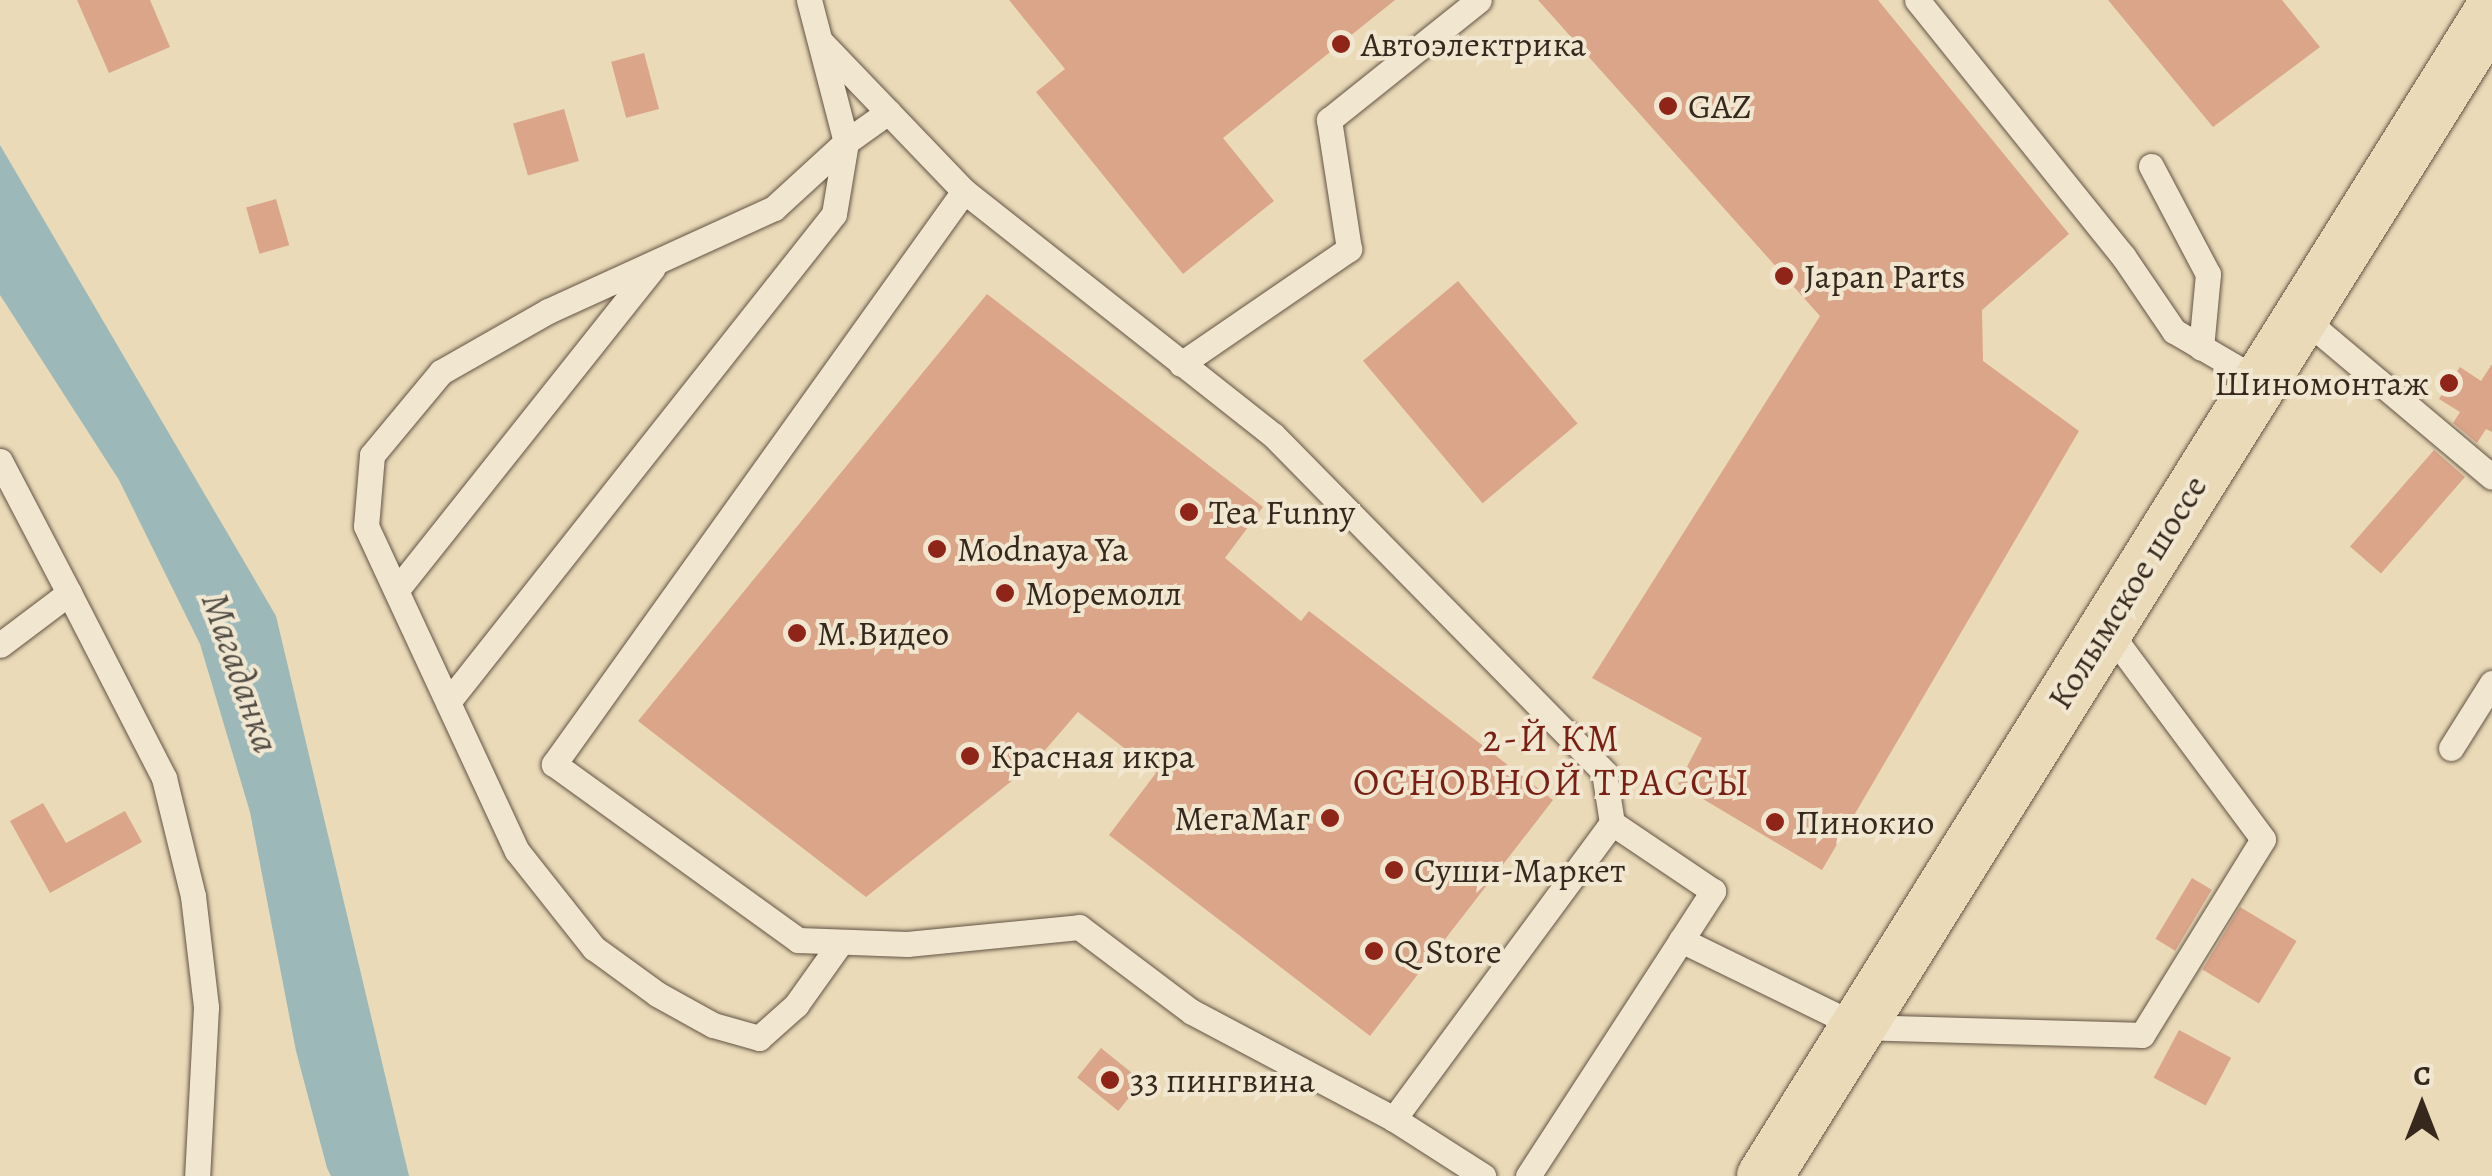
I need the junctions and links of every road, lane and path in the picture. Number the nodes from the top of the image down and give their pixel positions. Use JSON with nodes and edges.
{"nodes":[{"id":1,"x":808,"y":0,"type":"edge"},
{"id":2,"x":1480,"y":0,"type":"edge"},
{"id":3,"x":1917,"y":0,"type":"edge"},
{"id":4,"x":2492,"y":10,"type":"edge"},
{"id":5,"x":821,"y":42,"type":"junction"},
{"id":6,"x":888,"y":112,"type":"junction"},
{"id":7,"x":846,"y":142,"type":"junction"},
{"id":8,"x":2151,"y":166,"type":"dead end"},
{"id":9,"x":964,"y":190,"type":"junction"},
{"id":10,"x":656,"y":264,"type":"junction"},
{"id":11,"x":2302,"y":317,"type":"junction"},
{"id":12,"x":2200,"y":348,"type":"junction"},
{"id":13,"x":1182,"y":364,"type":"junction"},
{"id":14,"x":2258,"y":380,"type":"junction"},
{"id":15,"x":0,"y":461,"type":"edge"},
{"id":16,"x":2492,"y":476,"type":"edge"},
{"id":17,"x":399,"y":587,"type":"junction"},
{"id":18,"x":68,"y":593,"type":"junction"},
{"id":19,"x":2105,"y":626,"type":"junction"},
{"id":20,"x":0,"y":645,"type":"edge"},
{"id":21,"x":2492,"y":683,"type":"edge"},
{"id":22,"x":448,"y":702,"type":"junction"},
{"id":23,"x":2451,"y":748,"type":"dead end"},
{"id":24,"x":1612,"y":823,"type":"junction"},
{"id":25,"x":1681,"y":940,"type":"junction"},
{"id":26,"x":841,"y":942,"type":"junction"},
{"id":27,"x":1859,"y":1028,"type":"junction"},
{"id":28,"x":1394,"y":1119,"type":"junction"},
{"id":29,"x":197,"y":1176,"type":"edge"},
{"id":30,"x":1484,"y":1176,"type":"edge"},
{"id":31,"x":1528,"y":1176,"type":"edge"},
{"id":32,"x":1764,"y":1176,"type":"edge"}],
"edges":[{"from":1,"to":5,"type":"lane"},
{"from":2,"to":13,"type":"lane"},
{"from":3,"to":12,"type":"lane"},
{"from":4,"to":11,"type":"main road","name":"Колымское шоссе"},
{"from":5,"to":6,"type":"lane"},
{"from":5,"to":7,"type":"lane"},
{"from":6,"to":7,"type":"lane"},
{"from":6,"to":9,"type":"lane"},
{"from":7,"to":10,"type":"lane"},
{"from":7,"to":22,"type":"lane"},
{"from":8,"to":12,"type":"lane"},
{"from":9,"to":13,"type":"lane"},
{"from":9,"to":26,"type":"lane"},
{"from":10,"to":17,"type":"lane"},
{"from":10,"to":17,"type":"lane"},
{"from":11,"to":14,"type":"main road","name":"Колымское шоссе"},
{"from":11,"to":16,"type":"lane"},
{"from":12,"to":14,"type":"lane"},
{"from":13,"to":24,"type":"lane"},
{"from":14,"to":19,"type":"main road","name":"Колымское шоссе"},
{"from":15,"to":18,"type":"lane"},
{"from":17,"to":22,"type":"lane"},
{"from":18,"to":20,"type":"lane"},
{"from":18,"to":29,"type":"lane"},
{"from":19,"to":27,"type":"main road","name":"Колымское шоссе"},
{"from":19,"to":27,"type":"lane"},
{"from":21,"to":23,"type":"lane"},
{"from":22,"to":26,"type":"lane"},
{"from":24,"to":25,"type":"lane"},
{"from":24,"to":28,"type":"lane"},
{"from":25,"to":27,"type":"lane"},
{"from":25,"to":31,"type":"lane"},
{"from":26,"to":28,"type":"lane"},
{"from":27,"to":32,"type":"main road","name":"Колымское шоссе"},
{"from":28,"to":30,"type":"lane"}]}
